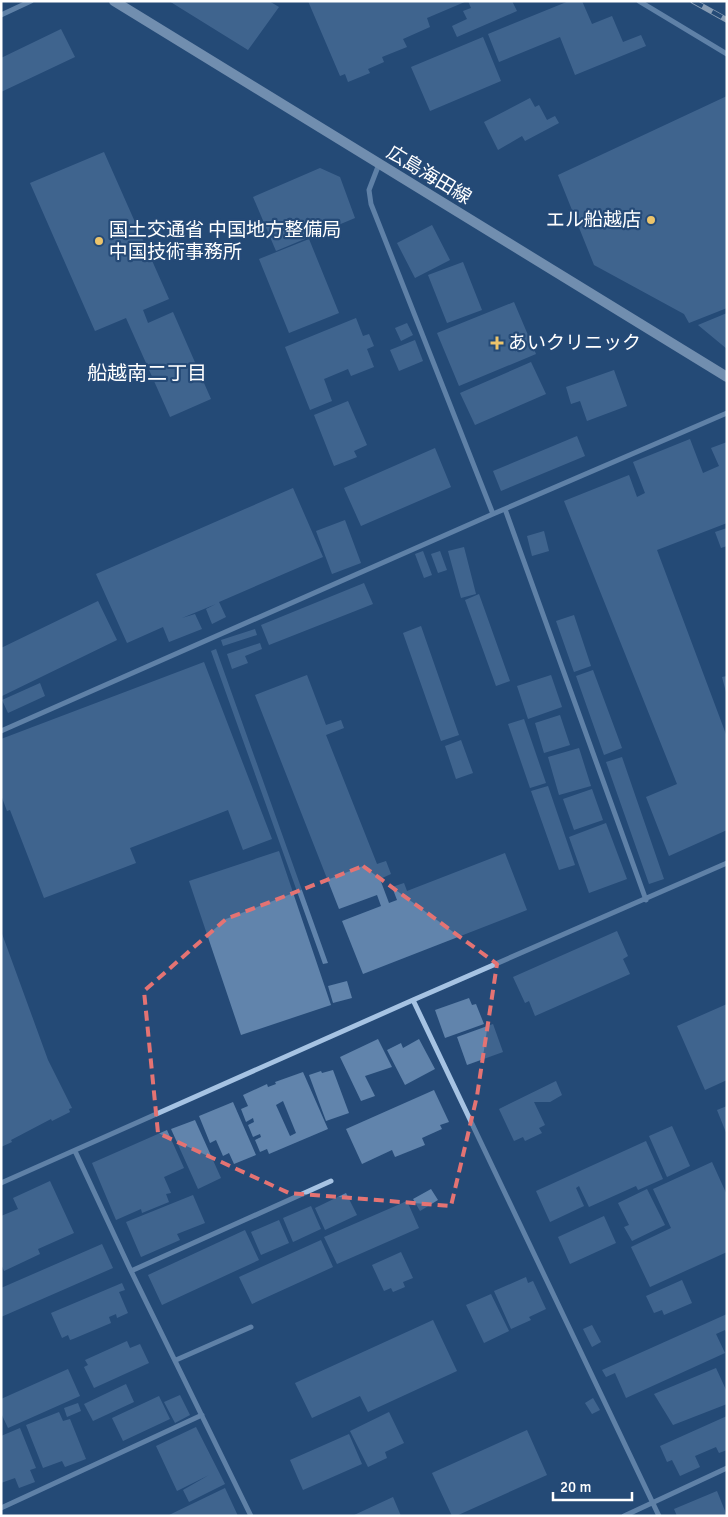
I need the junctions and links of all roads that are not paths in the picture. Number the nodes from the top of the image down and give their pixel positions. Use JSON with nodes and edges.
{"nodes":[{"id":1,"x":31,"y":1,"type":"edge"},
{"id":2,"x":114,"y":1,"type":"edge"},
{"id":3,"x":639,"y":1,"type":"edge"},
{"id":4,"x":1,"y":15,"type":"edge"},
{"id":5,"x":727,"y":54,"type":"edge"},
{"id":6,"x":378,"y":164,"type":"junction"},
{"id":7,"x":727,"y":376,"type":"edge"},
{"id":8,"x":727,"y":413,"type":"edge"},
{"id":9,"x":505,"y":509,"type":"junction"},
{"id":10,"x":493,"y":514,"type":"junction"},
{"id":11,"x":1,"y":731,"type":"edge"},
{"id":12,"x":727,"y":863,"type":"edge"},
{"id":13,"x":646,"y":900,"type":"junction"},
{"id":14,"x":413,"y":1000,"type":"junction"},
{"id":15,"x":75,"y":1151,"type":"junction"},
{"id":16,"x":331,"y":1181,"type":"dead end"},
{"id":17,"x":1,"y":1183,"type":"edge"},
{"id":18,"x":131,"y":1271,"type":"junction"},
{"id":19,"x":251,"y":1327,"type":"dead end"},
{"id":20,"x":176,"y":1360,"type":"junction"},
{"id":21,"x":202,"y":1415,"type":"junction"},
{"id":22,"x":727,"y":1468,"type":"edge"},
{"id":23,"x":652,"y":1503,"type":"junction"},
{"id":24,"x":1,"y":1508,"type":"edge"},
{"id":25,"x":250,"y":1516,"type":"edge"},
{"id":26,"x":624,"y":1516,"type":"edge"},
{"id":27,"x":659,"y":1516,"type":"edge"}],
"edges":[{"from":1,"to":4,"type":"street"},
{"from":2,"to":6,"type":"main road","name":"広島海田線"},
{"from":3,"to":5,"type":"street"},
{"from":6,"to":7,"type":"main road","name":"広島海田線"},
{"from":6,"to":10,"type":"street"},
{"from":8,"to":9,"type":"street"},
{"from":9,"to":10,"type":"street"},
{"from":9,"to":13,"type":"street"},
{"from":10,"to":11,"type":"street"},
{"from":12,"to":13,"type":"street"},
{"from":13,"to":14,"type":"street"},
{"from":14,"to":15,"type":"street"},
{"from":14,"to":23,"type":"street"},
{"from":15,"to":17,"type":"street"},
{"from":15,"to":18,"type":"street"},
{"from":16,"to":18,"type":"street"},
{"from":18,"to":20,"type":"street"},
{"from":19,"to":20,"type":"street"},
{"from":20,"to":21,"type":"street"},
{"from":21,"to":24,"type":"street"},
{"from":21,"to":25,"type":"street"},
{"from":22,"to":23,"type":"street"},
{"from":23,"to":26,"type":"street"},
{"from":23,"to":27,"type":"street"}]}
